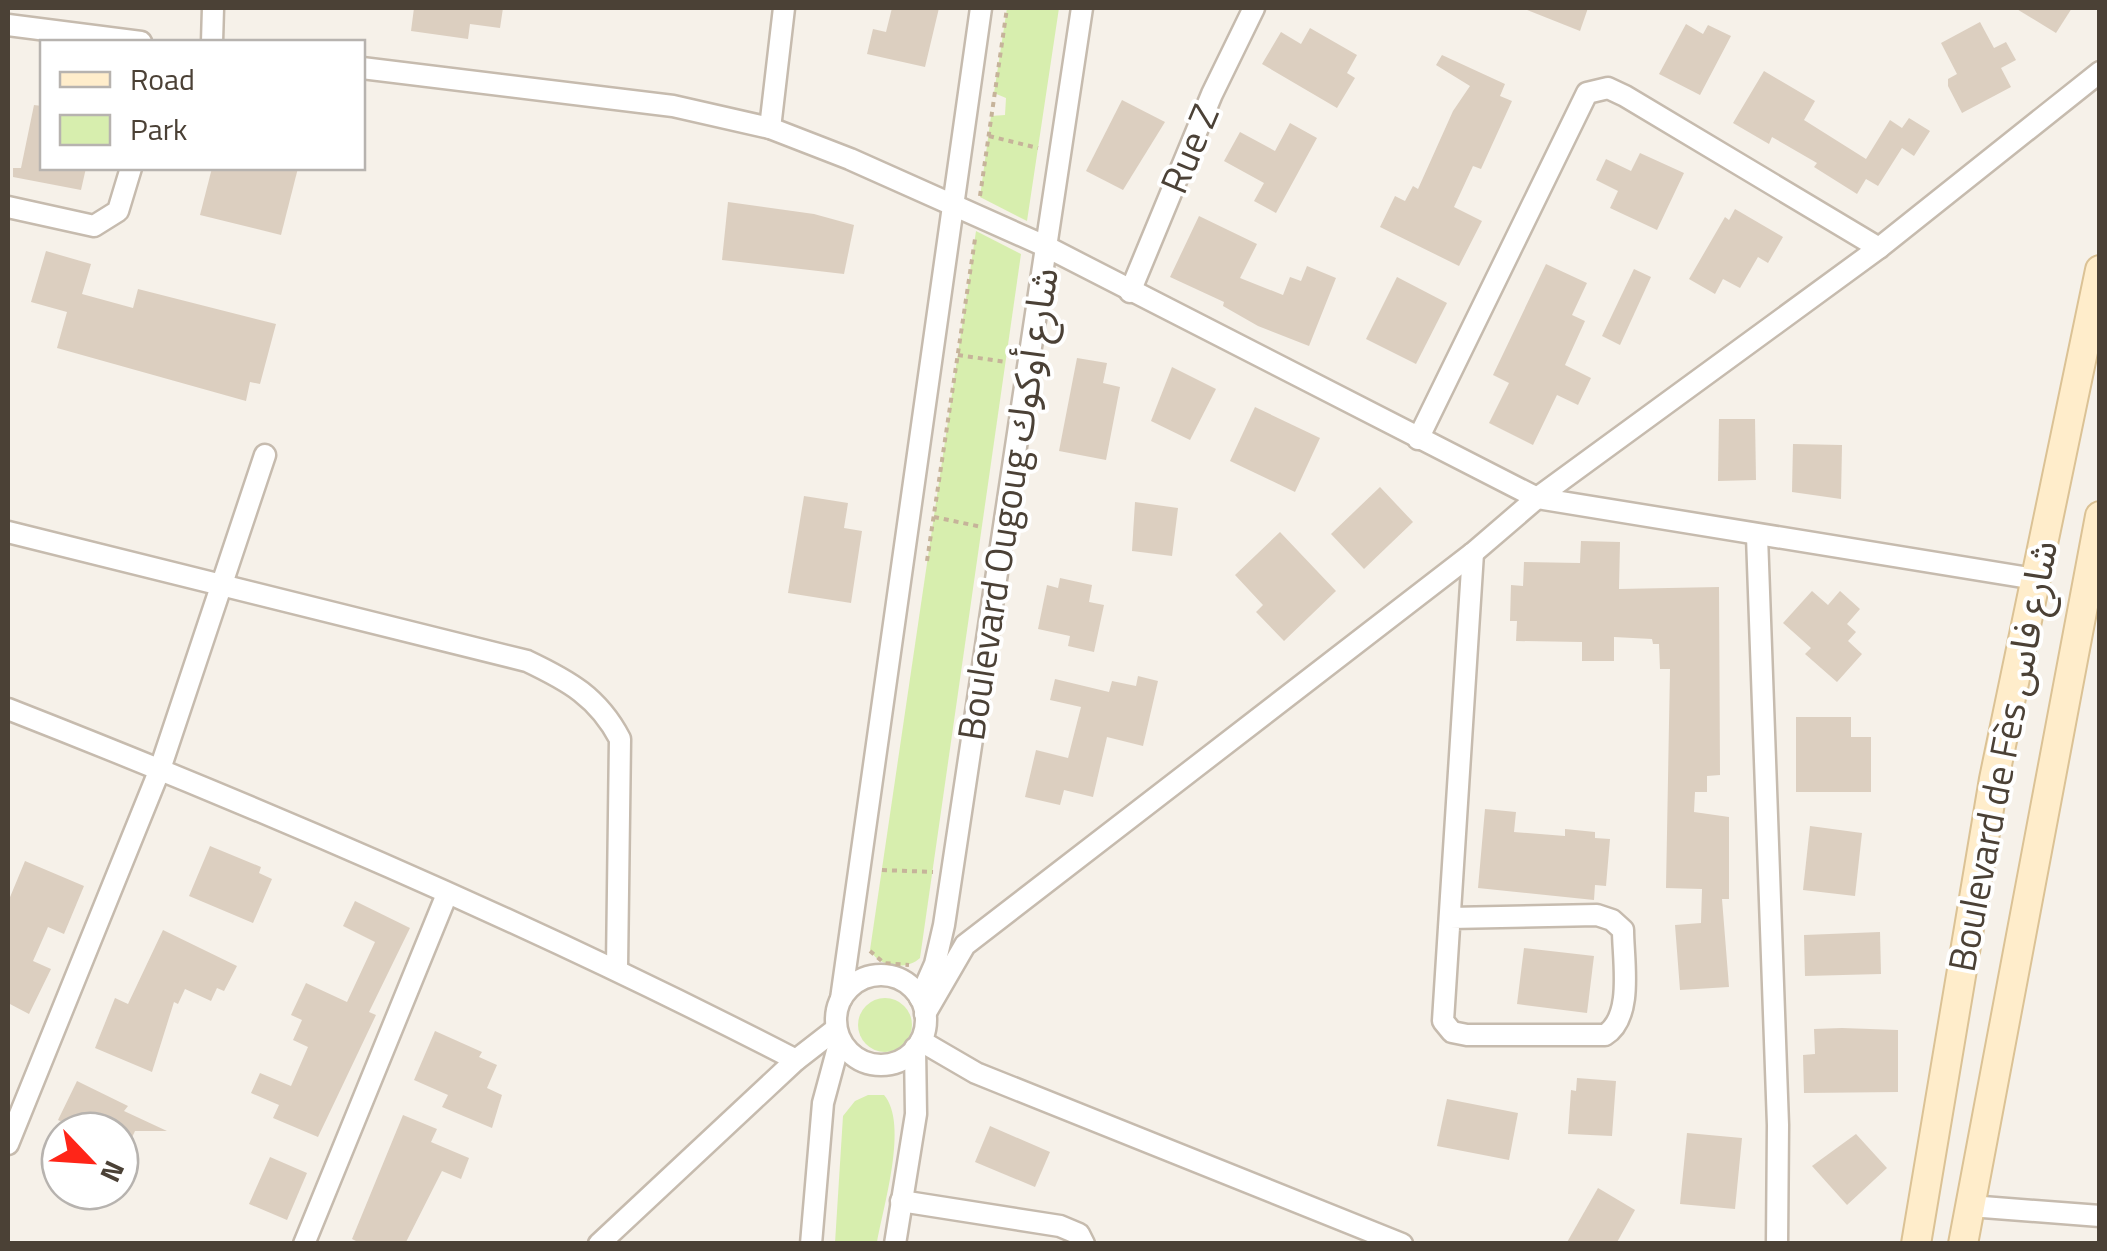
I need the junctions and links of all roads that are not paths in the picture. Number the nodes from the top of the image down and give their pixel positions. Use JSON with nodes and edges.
{"nodes":[{"id":1,"x":213,"y":8,"type":"edge"},
{"id":2,"x":784,"y":8,"type":"edge"},
{"id":3,"x":982,"y":8,"type":"edge"},
{"id":4,"x":1082,"y":8,"type":"edge"},
{"id":5,"x":1254,"y":8,"type":"edge"},
{"id":6,"x":8,"y":25,"type":"edge"},
{"id":7,"x":125,"y":40,"type":"edge"},
{"id":8,"x":212,"y":40,"type":"edge"},
{"id":9,"x":365,"y":68,"type":"edge"},
{"id":10,"x":2100,"y":72,"type":"edge"},
{"id":11,"x":770,"y":128,"type":"junction"},
{"id":12,"x":130,"y":170,"type":"edge"},
{"id":13,"x":951,"y":204,"type":"junction"},
{"id":14,"x":8,"y":207,"type":"edge"},
{"id":15,"x":1047,"y":247,"type":"junction"},
{"id":16,"x":1879,"y":248,"type":"junction"},
{"id":17,"x":2100,"y":270,"type":"edge"},
{"id":18,"x":1130,"y":292,"type":"junction"},
{"id":19,"x":1418,"y":439,"type":"junction"},
{"id":20,"x":265,"y":456,"type":"dead end"},
{"id":21,"x":1537,"y":498,"type":"junction"},
{"id":22,"x":2100,"y":516,"type":"edge"},
{"id":23,"x":8,"y":532,"type":"edge"},
{"id":24,"x":1758,"y":536,"type":"junction"},
{"id":25,"x":1473,"y":553,"type":"junction"},
{"id":26,"x":2035,"y":579,"type":"junction"},
{"id":27,"x":220,"y":588,"type":"junction"},
{"id":28,"x":8,"y":710,"type":"edge"},
{"id":29,"x":160,"y":769,"type":"junction"},
{"id":30,"x":447,"y":894,"type":"junction"},
{"id":31,"x":1450,"y":918,"type":"junction"},
{"id":32,"x":617,"y":967,"type":"junction"},
{"id":33,"x":840,"y":999,"type":"junction"},
{"id":34,"x":923,"y":1006,"type":"junction"},
{"id":35,"x":838,"y":1034,"type":"junction"},
{"id":36,"x":918,"y":1045,"type":"junction"},
{"id":37,"x":796,"y":1060,"type":"junction"},
{"id":38,"x":8,"y":1144,"type":"edge"},
{"id":39,"x":902,"y":1201,"type":"junction"},
{"id":40,"x":1970,"y":1206,"type":"junction"},
{"id":41,"x":2100,"y":1216,"type":"edge"},
{"id":42,"x":1391,"y":1241,"type":"edge"},
{"id":43,"x":304,"y":1244,"type":"edge"},
{"id":44,"x":599,"y":1244,"type":"edge"},
{"id":45,"x":811,"y":1244,"type":"edge"},
{"id":46,"x":895,"y":1244,"type":"edge"},
{"id":47,"x":1084,"y":1244,"type":"edge"},
{"id":48,"x":1776,"y":1244,"type":"edge"},
{"id":49,"x":1916,"y":1244,"type":"edge"},
{"id":50,"x":1963,"y":1244,"type":"edge"}],
"edges":[{"from":1,"to":8,"type":"street"},
{"from":2,"to":11,"type":"street"},
{"from":3,"to":13,"type":"street"},
{"from":4,"to":15,"type":"street","name":"Boulevard Ougoug شارع أوكوك"},
{"from":5,"to":18,"type":"street","name":"Rue Z"},
{"from":6,"to":7,"type":"street"},
{"from":9,"to":11,"type":"street"},
{"from":10,"to":16,"type":"street"},
{"from":11,"to":13,"type":"street"},
{"from":12,"to":14,"type":"street"},
{"from":13,"to":15,"type":"street"},
{"from":13,"to":33,"type":"street"},
{"from":15,"to":18,"type":"street"},
{"from":15,"to":34,"type":"street","name":"Boulevard Ougoug شارع أوكوك"},
{"from":16,"to":19,"type":"street"},
{"from":16,"to":21,"type":"street"},
{"from":17,"to":26,"type":"main road","name":"Boulevard de Fès شارع فاس"},
{"from":18,"to":19,"type":"street"},
{"from":19,"to":21,"type":"street"},
{"from":20,"to":27,"type":"street"},
{"from":21,"to":24,"type":"street"},
{"from":21,"to":25,"type":"street"},
{"from":22,"to":40,"type":"main road","name":"Boulevard de Fès شارع فاس"},
{"from":23,"to":27,"type":"street"},
{"from":24,"to":26,"type":"street"},
{"from":24,"to":48,"type":"street"},
{"from":25,"to":31,"type":"street"},
{"from":25,"to":34,"type":"street"},
{"from":26,"to":49,"type":"main road","name":"Boulevard de Fès شارع فاس"},
{"from":27,"to":29,"type":"street"},
{"from":27,"to":32,"type":"street"},
{"from":28,"to":29,"type":"street"},
{"from":29,"to":30,"type":"street"},
{"from":29,"to":38,"type":"street"},
{"from":30,"to":32,"type":"street"},
{"from":30,"to":43,"type":"street"},
{"from":31,"to":31,"type":"street"},
{"from":32,"to":37,"type":"street"},
{"from":33,"to":34,"type":"street"},
{"from":33,"to":35,"type":"street"},
{"from":34,"to":36,"type":"street"},
{"from":35,"to":36,"type":"street"},
{"from":35,"to":37,"type":"street"},
{"from":35,"to":45,"type":"street"},
{"from":36,"to":39,"type":"street"},
{"from":36,"to":42,"type":"street"},
{"from":37,"to":44,"type":"street"},
{"from":39,"to":46,"type":"street"},
{"from":39,"to":47,"type":"street"},
{"from":40,"to":41,"type":"street"},
{"from":40,"to":50,"type":"main road","name":"Boulevard de Fès شارع فاس"}]}
